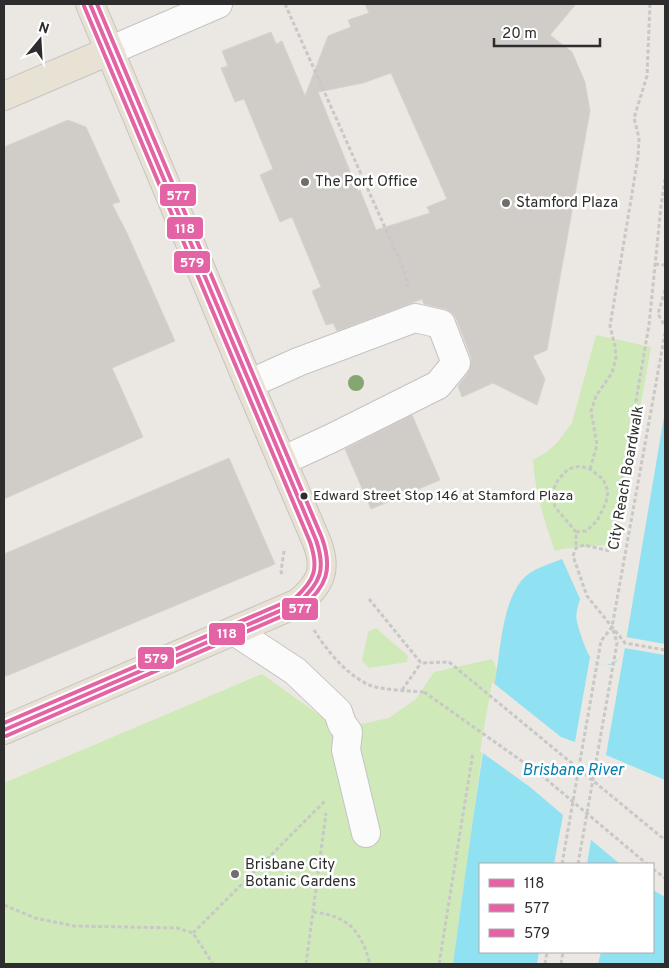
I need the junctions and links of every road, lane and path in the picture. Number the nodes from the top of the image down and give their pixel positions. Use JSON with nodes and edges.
{"nodes":[{"id":1,"x":90,"y":4,"type":"edge"},
{"id":2,"x":218,"y":4,"type":"edge"},
{"id":3,"x":285,"y":4,"type":"edge"},
{"id":4,"x":650,"y":4,"type":"edge"},
{"id":5,"x":109,"y":51,"type":"junction"},
{"id":6,"x":4,"y":96,"type":"edge"},
{"id":7,"x":665,"y":179,"type":"edge"},
{"id":8,"x":655,"y":264,"type":"junction"},
{"id":9,"x":665,"y":265,"type":"edge"},
{"id":10,"x":665,"y":290,"type":"edge"},
{"id":11,"x":416,"y":318,"type":"junction"},
{"id":12,"x":665,"y":326,"type":"edge"},
{"id":13,"x":665,"y":333,"type":"edge"},
{"id":14,"x":249,"y":384,"type":"junction"},
{"id":15,"x":282,"y":461,"type":"junction"},
{"id":16,"x":590,"y":469,"type":"junction"},
{"id":17,"x":576,"y":532,"type":"junction"},
{"id":18,"x":285,"y":546,"type":"dead end"},
{"id":19,"x":576,"y":548,"type":"junction"},
{"id":20,"x":281,"y":571,"type":"dead end"},
{"id":21,"x":369,"y":599,"type":"dead end"},
{"id":22,"x":612,"y":627,"type":"junction"},
{"id":23,"x":234,"y":631,"type":"junction"},
{"id":24,"x":320,"y":639,"type":"dead end"},
{"id":25,"x":665,"y":650,"type":"edge"},
{"id":26,"x":421,"y":663,"type":"junction"},
{"id":27,"x":402,"y":690,"type":"junction"},
{"id":28,"x":4,"y":730,"type":"edge"},
{"id":29,"x":473,"y":752,"type":"dead end"},
{"id":30,"x":328,"y":798,"type":"dead end"},
{"id":31,"x":366,"y":833,"type":"dead end"},
{"id":32,"x":665,"y":840,"type":"edge"},
{"id":33,"x":562,"y":863,"type":"edge"},
{"id":34,"x":578,"y":863,"type":"edge"},
{"id":35,"x":646,"y":863,"type":"edge"},
{"id":36,"x":654,"y":870,"type":"edge"},
{"id":37,"x":665,"y":878,"type":"edge"},
{"id":38,"x":4,"y":906,"type":"edge"},
{"id":39,"x":313,"y":912,"type":"dead end"},
{"id":40,"x":193,"y":933,"type":"junction"},
{"id":41,"x":213,"y":964,"type":"edge"},
{"id":42,"x":370,"y":964,"type":"edge"},
{"id":43,"x":439,"y":964,"type":"edge"}],
"edges":[{"from":1,"to":5,"type":"main road"},
{"from":2,"to":5,"type":"street"},
{"from":3,"to":11,"type":"path"},
{"from":4,"to":16,"type":"path"},
{"from":5,"to":6,"type":"main road"},
{"from":5,"to":14,"type":"main road"},
{"from":7,"to":8,"type":"path"},
{"from":8,"to":9,"type":"path"},
{"from":8,"to":19,"type":"path"},
{"from":10,"to":12,"type":"path"},
{"from":11,"to":14,"type":"street"},
{"from":11,"to":15,"type":"street"},
{"from":13,"to":22,"type":"path","name":"City Reach Boardwalk"},
{"from":14,"to":15,"type":"main road"},
{"from":15,"to":23,"type":"main road"},
{"from":16,"to":17,"type":"path"},
{"from":16,"to":17,"type":"path"},
{"from":17,"to":19,"type":"path"},
{"from":18,"to":20,"type":"path"},
{"from":19,"to":22,"type":"path"},
{"from":21,"to":26,"type":"path"},
{"from":22,"to":25,"type":"path"},
{"from":22,"to":33,"type":"path","bridge":true},
{"from":22,"to":34,"type":"path","bridge":true},
{"from":23,"to":28,"type":"main road"},
{"from":23,"to":31,"type":"street"},
{"from":24,"to":27,"type":"path"},
{"from":26,"to":27,"type":"path"},
{"from":26,"to":32,"type":"path","bridge":true},
{"from":27,"to":35,"type":"path","bridge":true},
{"from":29,"to":43,"type":"path"},
{"from":30,"to":40,"type":"path"},
{"from":36,"to":37,"type":"path"},
{"from":38,"to":40,"type":"path"},
{"from":39,"to":42,"type":"path"},
{"from":40,"to":41,"type":"path"}]}
